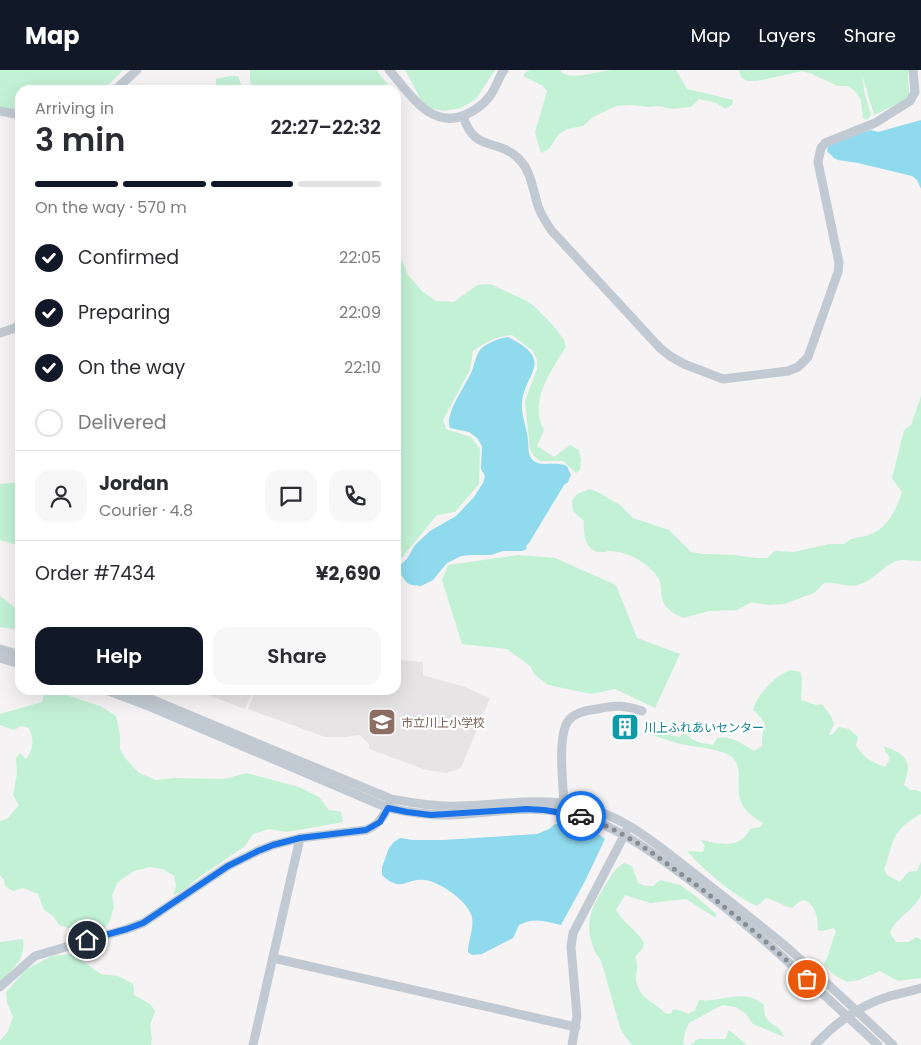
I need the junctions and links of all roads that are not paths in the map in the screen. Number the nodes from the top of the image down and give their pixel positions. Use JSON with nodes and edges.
{"nodes":[{"id":1,"x":137,"y":70,"type":"edge"},
{"id":2,"x":389,"y":70,"type":"edge"},
{"id":3,"x":504,"y":70,"type":"edge"},
{"id":4,"x":913,"y":70,"type":"edge"},
{"id":5,"x":120,"y":85,"type":"edge"},
{"id":6,"x":0,"y":111,"type":"edge"},
{"id":7,"x":15,"y":114,"type":"edge"},
{"id":8,"x":463,"y":116,"type":"junction"},
{"id":9,"x":15,"y":328,"type":"edge"},
{"id":10,"x":0,"y":333,"type":"edge"},
{"id":11,"x":0,"y":649,"type":"edge"},
{"id":12,"x":15,"y":654,"type":"edge"},
{"id":13,"x":0,"y":658,"type":"edge"},
{"id":14,"x":15,"y":662,"type":"edge"},
{"id":15,"x":120,"y":695,"type":"edge"},
{"id":16,"x":140,"y":695,"type":"edge"},
{"id":17,"x":642,"y":711,"type":"dead end"},
{"id":18,"x":389,"y":803,"type":"junction"},
{"id":19,"x":564,"y":803,"type":"junction"},
{"id":20,"x":630,"y":826,"type":"junction"},
{"id":21,"x":625,"y":834,"type":"junction"},
{"id":22,"x":300,"y":838,"type":"junction"},
{"id":23,"x":273,"y":958,"type":"junction"},
{"id":24,"x":0,"y":988,"type":"edge"},
{"id":25,"x":921,"y":988,"type":"edge"},
{"id":26,"x":856,"y":1010,"type":"junction"},
{"id":27,"x":847,"y":1016,"type":"junction"},
{"id":28,"x":576,"y":1027,"type":"junction"},
{"id":29,"x":253,"y":1045,"type":"edge"},
{"id":30,"x":572,"y":1045,"type":"edge"},
{"id":31,"x":815,"y":1045,"type":"edge"},
{"id":32,"x":878,"y":1045,"type":"edge"},
{"id":33,"x":893,"y":1045,"type":"edge"}],
"edges":[{"from":1,"to":5,"type":"street"},
{"from":2,"to":8,"type":"street"},
{"from":3,"to":8,"type":"street"},
{"from":4,"to":8,"type":"street"},
{"from":6,"to":7,"type":"street"},
{"from":9,"to":10,"type":"street"},
{"from":11,"to":12,"type":"street"},
{"from":13,"to":14,"type":"street"},
{"from":15,"to":18,"type":"street"},
{"from":16,"to":18,"type":"street"},
{"from":17,"to":19,"type":"street"},
{"from":18,"to":19,"type":"street"},
{"from":18,"to":21,"type":"street"},
{"from":18,"to":22,"type":"street"},
{"from":19,"to":20,"type":"street"},
{"from":20,"to":21,"type":"street"},
{"from":20,"to":26,"type":"street"},
{"from":21,"to":27,"type":"street"},
{"from":21,"to":28,"type":"street"},
{"from":22,"to":23,"type":"street"},
{"from":22,"to":24,"type":"street"},
{"from":23,"to":28,"type":"street"},
{"from":23,"to":29,"type":"street"},
{"from":25,"to":26,"type":"street"},
{"from":26,"to":27,"type":"street"},
{"from":26,"to":33,"type":"street"},
{"from":27,"to":31,"type":"street"},
{"from":27,"to":32,"type":"street"},
{"from":28,"to":30,"type":"street"}]}
